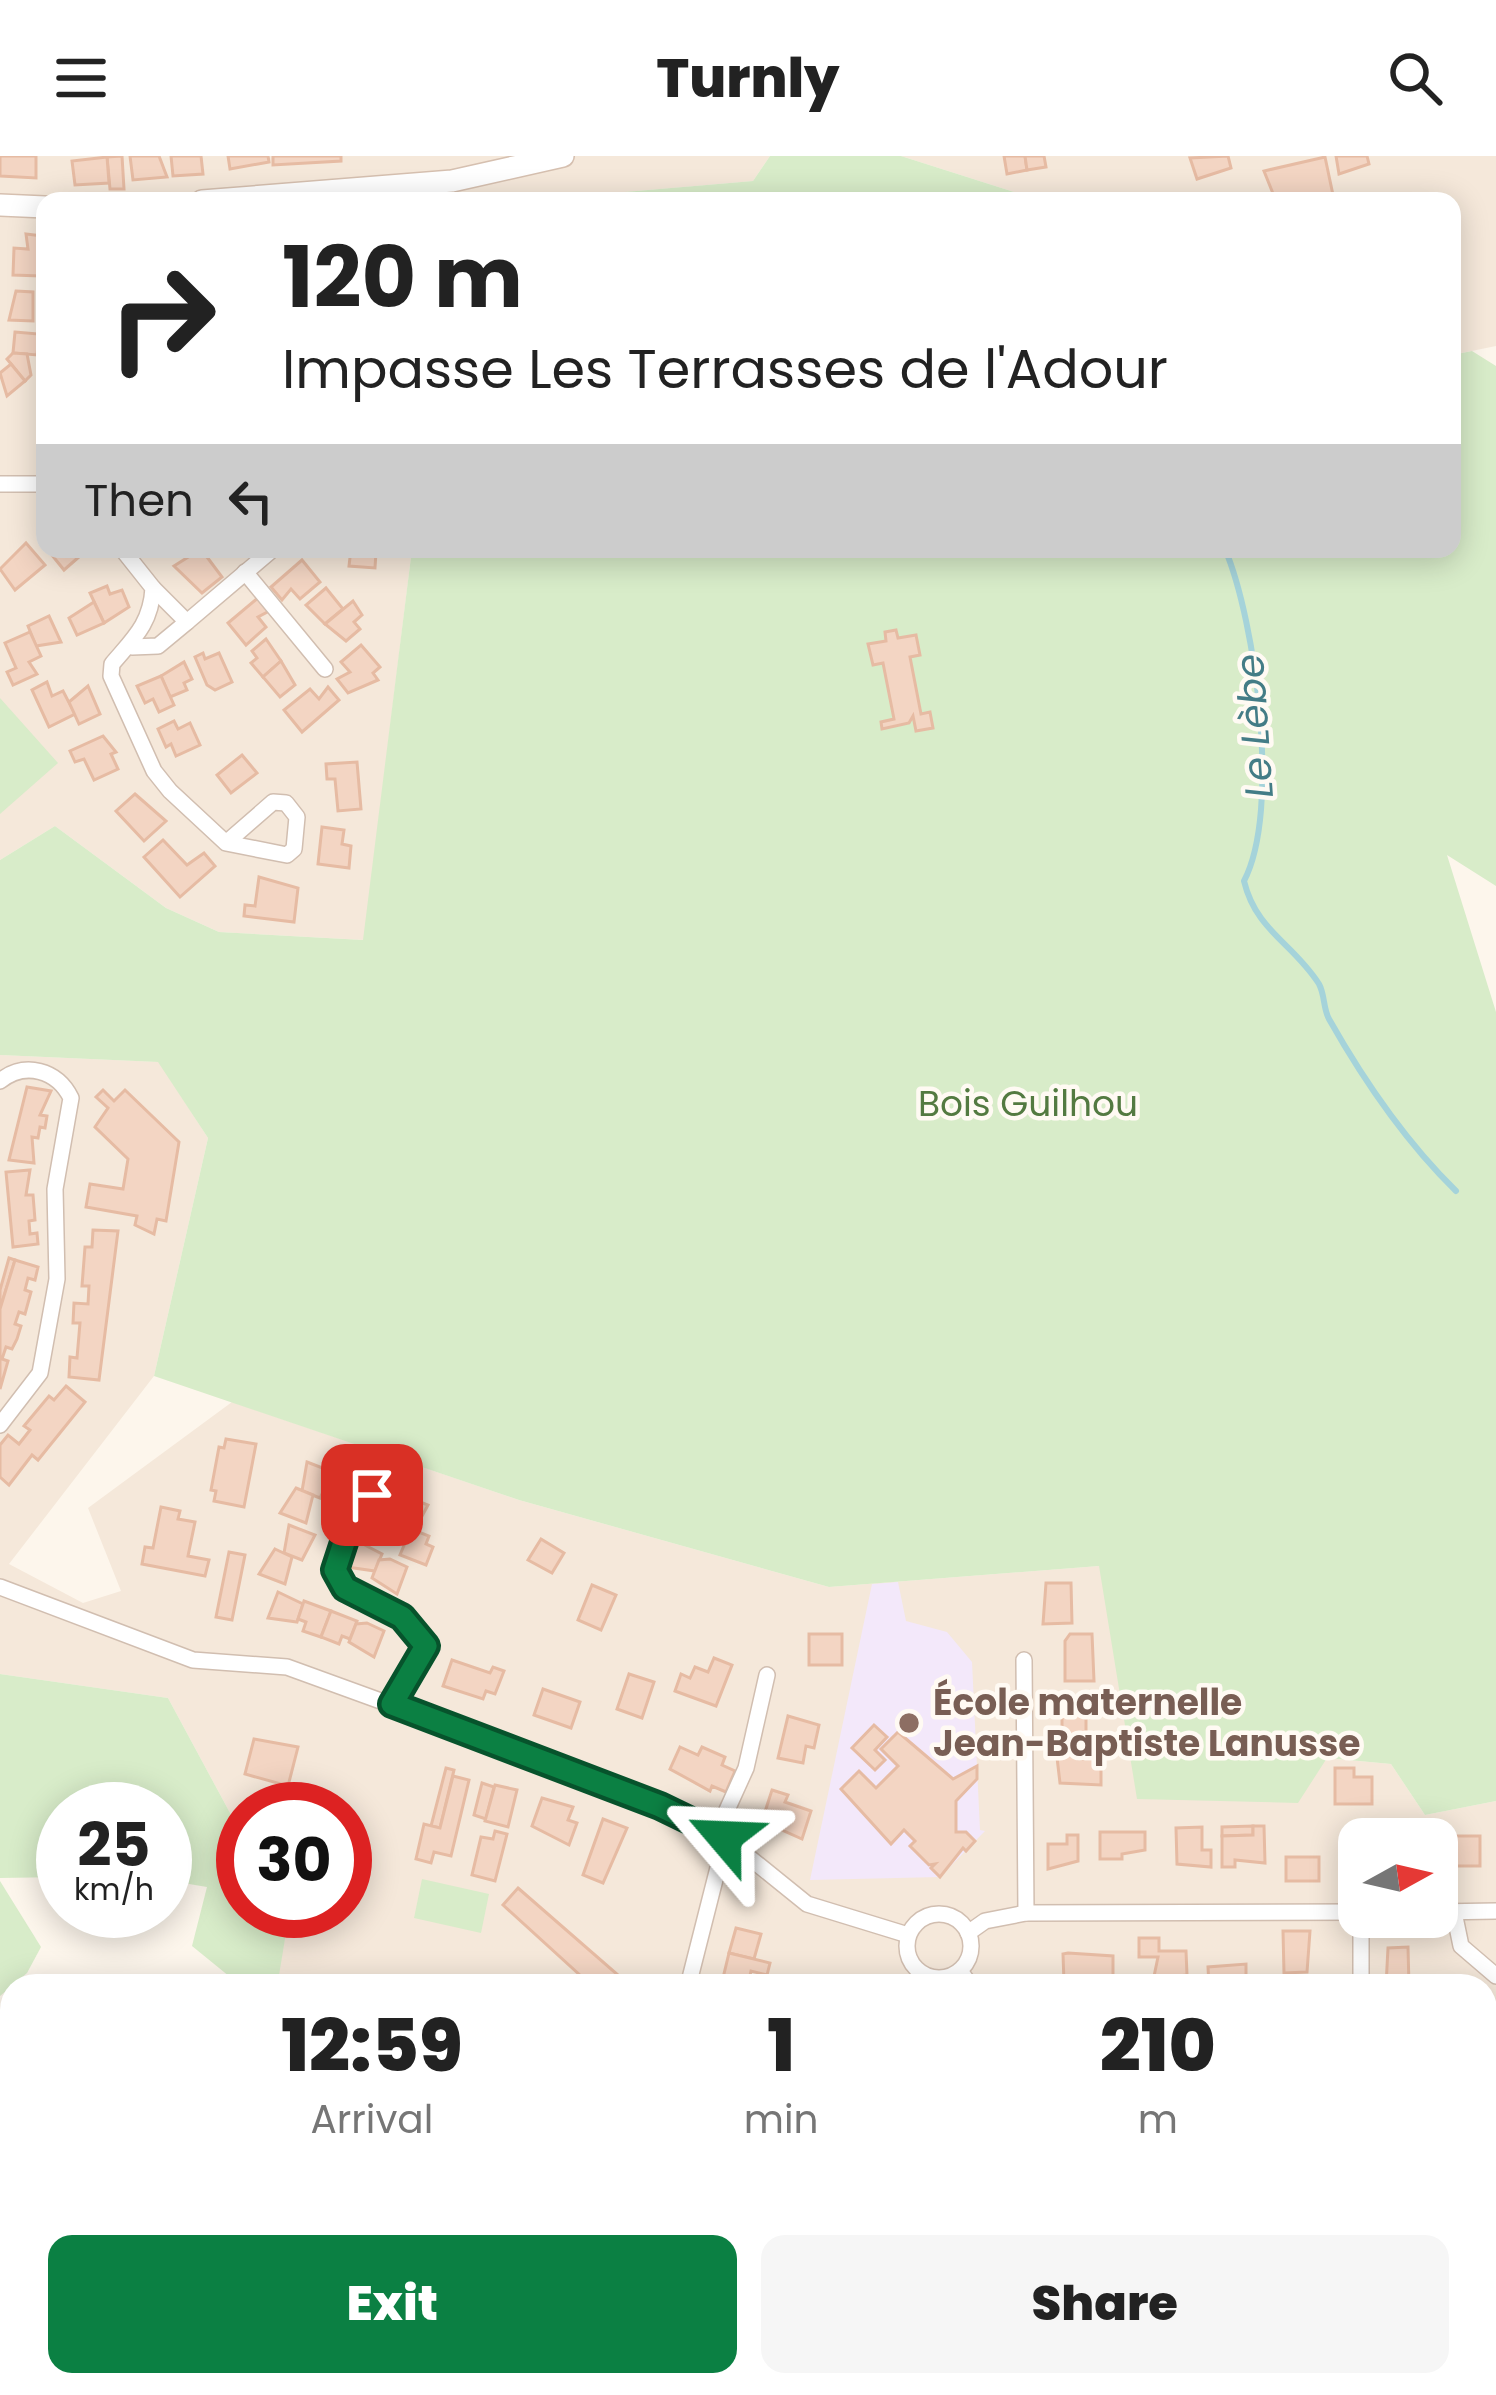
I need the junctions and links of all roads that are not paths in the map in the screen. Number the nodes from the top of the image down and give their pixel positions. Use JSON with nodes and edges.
{"nodes":[{"id":1,"x":563,"y":156,"type":"edge"},
{"id":2,"x":314,"y":192,"type":"edge"},
{"id":3,"x":0,"y":205,"type":"edge"},
{"id":4,"x":36,"y":207,"type":"edge"},
{"id":5,"x":0,"y":484,"type":"edge"},
{"id":6,"x":36,"y":484,"type":"edge"},
{"id":7,"x":129,"y":558,"type":"edge"},
{"id":8,"x":262,"y":558,"type":"edge"},
{"id":9,"x":245,"y":572,"type":"junction"},
{"id":10,"x":153,"y":587,"type":"junction"},
{"id":11,"x":187,"y":622,"type":"junction"},
{"id":12,"x":133,"y":647,"type":"junction"},
{"id":13,"x":326,"y":669,"type":"dead end"},
{"id":14,"x":226,"y":843,"type":"junction"},
{"id":15,"x":0,"y":1082,"type":"edge"},
{"id":16,"x":0,"y":1426,"type":"edge"},
{"id":17,"x":372,"y":1495,"type":"dead end"},
{"id":18,"x":0,"y":1587,"type":"edge"},
{"id":19,"x":1024,"y":1660,"type":"dead end"},
{"id":20,"x":767,"y":1675,"type":"dead end"},
{"id":21,"x":392,"y":1704,"type":"junction"},
{"id":22,"x":724,"y":1837,"type":"junction"},
{"id":23,"x":1496,"y":1911,"type":"edge"},
{"id":24,"x":1458,"y":1912,"type":"edge"},
{"id":25,"x":1026,"y":1913,"type":"junction"},
{"id":26,"x":1338,"y":1915,"type":"edge"},
{"id":27,"x":968,"y":1933,"type":"junction"},
{"id":28,"x":908,"y":1935,"type":"junction"},
{"id":29,"x":1360,"y":1938,"type":"edge"},
{"id":30,"x":1457,"y":1938,"type":"edge"},
{"id":31,"x":960,"y":1971,"type":"junction"},
{"id":32,"x":691,"y":1974,"type":"edge"},
{"id":33,"x":918,"y":1974,"type":"edge"},
{"id":34,"x":955,"y":1974,"type":"edge"},
{"id":35,"x":962,"y":1974,"type":"edge"},
{"id":36,"x":1361,"y":1974,"type":"edge"},
{"id":37,"x":1494,"y":1974,"type":"edge"}],
"edges":[{"from":1,"to":2,"type":"street"},
{"from":3,"to":4,"type":"street"},
{"from":5,"to":6,"type":"street"},
{"from":7,"to":10,"type":"street"},
{"from":8,"to":9,"type":"street"},
{"from":9,"to":11,"type":"street"},
{"from":9,"to":13,"type":"street"},
{"from":10,"to":11,"type":"street"},
{"from":10,"to":12,"type":"street"},
{"from":11,"to":12,"type":"street"},
{"from":12,"to":14,"type":"street"},
{"from":14,"to":14,"type":"street"},
{"from":15,"to":16,"type":"street"},
{"from":17,"to":21,"type":"street"},
{"from":18,"to":21,"type":"street"},
{"from":19,"to":25,"type":"street"},
{"from":20,"to":22,"type":"street"},
{"from":21,"to":22,"type":"street"},
{"from":22,"to":28,"type":"street"},
{"from":22,"to":32,"type":"street"},
{"from":23,"to":24,"type":"street"},
{"from":25,"to":26,"type":"street"},
{"from":25,"to":27,"type":"street"},
{"from":27,"to":28,"type":"street"},
{"from":27,"to":31,"type":"street"},
{"from":28,"to":33,"type":"street"},
{"from":29,"to":36,"type":"street"},
{"from":30,"to":37,"type":"street"},
{"from":31,"to":34,"type":"street"},
{"from":31,"to":35,"type":"street"}]}
